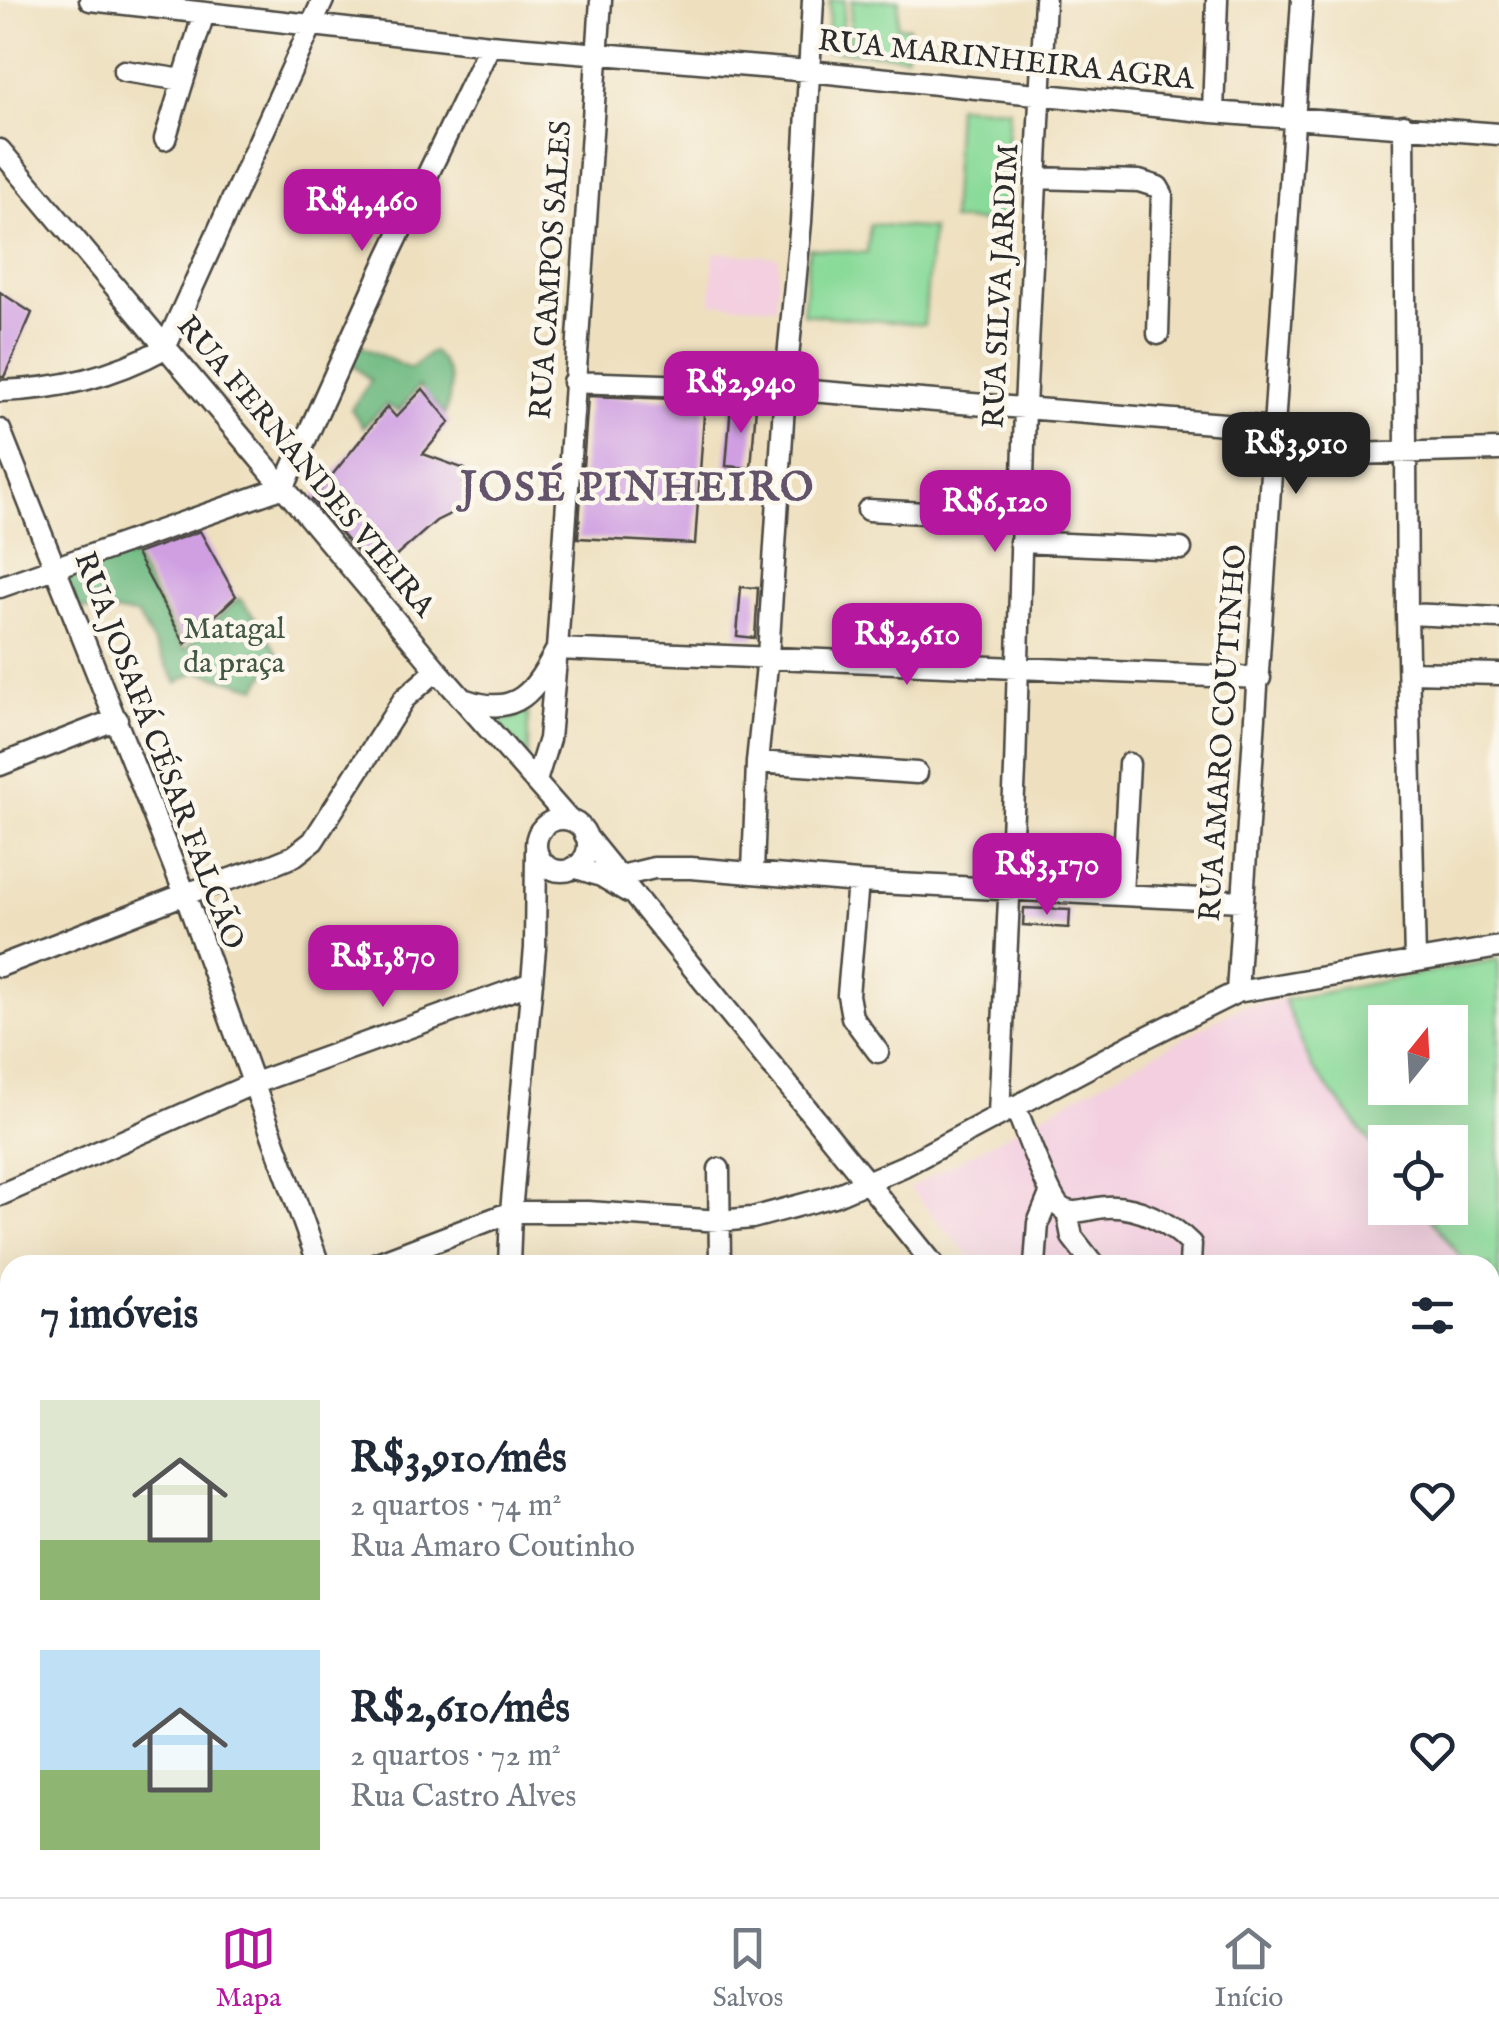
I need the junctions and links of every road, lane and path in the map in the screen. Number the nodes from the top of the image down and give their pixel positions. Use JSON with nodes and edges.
{"nodes":[{"id":1,"x":90,"y":0,"type":"edge"},
{"id":2,"x":322,"y":0,"type":"edge"},
{"id":3,"x":601,"y":0,"type":"edge"},
{"id":4,"x":813,"y":0,"type":"edge"},
{"id":5,"x":1045,"y":0,"type":"edge"},
{"id":6,"x":1217,"y":0,"type":"edge"},
{"id":7,"x":1302,"y":0,"type":"edge"},
{"id":8,"x":204,"y":13,"type":"junction"},
{"id":9,"x":311,"y":25,"type":"junction"},
{"id":10,"x":490,"y":45,"type":"junction"},
{"id":11,"x":598,"y":54,"type":"junction"},
{"id":12,"x":809,"y":70,"type":"junction"},
{"id":13,"x":124,"y":71,"type":"dead end"},
{"id":14,"x":183,"y":80,"type":"junction"},
{"id":15,"x":1041,"y":92,"type":"junction"},
{"id":16,"x":1213,"y":112,"type":"junction"},
{"id":17,"x":1292,"y":118,"type":"junction"},
{"id":18,"x":1404,"y":126,"type":"junction"},
{"id":19,"x":1499,"y":134,"type":"edge"},
{"id":20,"x":165,"y":139,"type":"dead end"},
{"id":21,"x":0,"y":150,"type":"edge"},
{"id":22,"x":1036,"y":178,"type":"junction"},
{"id":23,"x":1158,"y":334,"type":"dead end"},
{"id":24,"x":165,"y":348,"type":"junction"},
{"id":25,"x":573,"y":382,"type":"junction"},
{"id":26,"x":784,"y":390,"type":"junction"},
{"id":27,"x":0,"y":392,"type":"edge"},
{"id":28,"x":1025,"y":408,"type":"junction"},
{"id":29,"x":1274,"y":428,"type":"junction"},
{"id":30,"x":0,"y":430,"type":"edge"},
{"id":31,"x":1499,"y":450,"type":"edge"},
{"id":32,"x":1408,"y":455,"type":"junction"},
{"id":33,"x":1274,"y":456,"type":"junction"},
{"id":34,"x":284,"y":487,"type":"junction"},
{"id":35,"x":868,"y":510,"type":"dead end"},
{"id":36,"x":1022,"y":518,"type":"junction"},
{"id":37,"x":1020,"y":542,"type":"junction"},
{"id":38,"x":1180,"y":548,"type":"dead end"},
{"id":39,"x":53,"y":566,"type":"junction"},
{"id":40,"x":0,"y":587,"type":"edge"},
{"id":41,"x":1407,"y":614,"type":"junction"},
{"id":42,"x":1499,"y":618,"type":"edge"},
{"id":43,"x":556,"y":649,"type":"junction"},
{"id":44,"x":768,"y":656,"type":"junction"},
{"id":45,"x":1016,"y":666,"type":"junction"},
{"id":46,"x":437,"y":670,"type":"junction"},
{"id":47,"x":1409,"y":672,"type":"junction"},
{"id":48,"x":1499,"y":674,"type":"edge"},
{"id":49,"x":1260,"y":678,"type":"junction"},
{"id":50,"x":463,"y":699,"type":"junction"},
{"id":51,"x":117,"y":719,"type":"junction"},
{"id":52,"x":757,"y":762,"type":"junction"},
{"id":53,"x":1129,"y":764,"type":"dead end"},
{"id":54,"x":0,"y":765,"type":"edge"},
{"id":55,"x":917,"y":773,"type":"dead end"},
{"id":56,"x":537,"y":784,"type":"junction"},
{"id":57,"x":569,"y":820,"type":"junction"},
{"id":58,"x":586,"y":835,"type":"junction"},
{"id":59,"x":536,"y":844,"type":"junction"},
{"id":60,"x":564,"y":868,"type":"junction"},
{"id":61,"x":753,"y":872,"type":"junction"},
{"id":62,"x":858,"y":882,"type":"junction"},
{"id":63,"x":626,"y":884,"type":"junction"},
{"id":64,"x":1010,"y":890,"type":"junction"},
{"id":65,"x":185,"y":894,"type":"junction"},
{"id":66,"x":1122,"y":894,"type":"junction"},
{"id":67,"x":534,"y":896,"type":"junction"},
{"id":68,"x":1242,"y":901,"type":"junction"},
{"id":69,"x":1499,"y":947,"type":"edge"},
{"id":70,"x":1415,"y":961,"type":"junction"},
{"id":71,"x":0,"y":966,"type":"edge"},
{"id":72,"x":532,"y":983,"type":"junction"},
{"id":73,"x":1237,"y":992,"type":"junction"},
{"id":74,"x":878,"y":1052,"type":"dead end"},
{"id":75,"x":252,"y":1084,"type":"junction"},
{"id":76,"x":1007,"y":1110,"type":"junction"},
{"id":77,"x":718,"y":1169,"type":"dead end"},
{"id":78,"x":868,"y":1182,"type":"junction"},
{"id":79,"x":1050,"y":1194,"type":"junction"},
{"id":80,"x":0,"y":1195,"type":"edge"},
{"id":81,"x":1067,"y":1211,"type":"junction"},
{"id":82,"x":511,"y":1212,"type":"junction"},
{"id":83,"x":720,"y":1221,"type":"junction"},
{"id":84,"x":315,"y":1255,"type":"edge"},
{"id":85,"x":398,"y":1255,"type":"edge"},
{"id":86,"x":509,"y":1255,"type":"edge"},
{"id":87,"x":720,"y":1255,"type":"edge"},
{"id":88,"x":926,"y":1255,"type":"edge"},
{"id":89,"x":1036,"y":1255,"type":"edge"},
{"id":90,"x":1088,"y":1255,"type":"edge"},
{"id":91,"x":1190,"y":1255,"type":"edge"}],
"edges":[{"from":1,"to":8,"type":"street","name":"RUA MARINHEIRA AGRA"},
{"from":2,"to":9,"type":"street"},
{"from":3,"to":11,"type":"street","name":"RUA CAMPOS SALES"},
{"from":4,"to":12,"type":"street"},
{"from":5,"to":15,"type":"street","name":"RUA SILVA JARDIM"},
{"from":6,"to":16,"type":"street"},
{"from":7,"to":17,"type":"street","name":"RUA AMARO COUTINHO"},
{"from":8,"to":9,"type":"street","name":"RUA MARINHEIRA AGRA"},
{"from":8,"to":14,"type":"street"},
{"from":9,"to":10,"type":"street","name":"RUA MARINHEIRA AGRA"},
{"from":9,"to":24,"type":"street"},
{"from":10,"to":11,"type":"street","name":"RUA MARINHEIRA AGRA"},
{"from":10,"to":34,"type":"street"},
{"from":11,"to":12,"type":"street","name":"RUA MARINHEIRA AGRA"},
{"from":11,"to":25,"type":"street","name":"RUA CAMPOS SALES"},
{"from":12,"to":15,"type":"street","name":"RUA MARINHEIRA AGRA"},
{"from":12,"to":26,"type":"street"},
{"from":13,"to":14,"type":"street"},
{"from":14,"to":20,"type":"street"},
{"from":15,"to":16,"type":"street","name":"RUA MARINHEIRA AGRA"},
{"from":15,"to":22,"type":"street","name":"RUA SILVA JARDIM"},
{"from":16,"to":17,"type":"street","name":"RUA MARINHEIRA AGRA"},
{"from":17,"to":18,"type":"street","name":"RUA MARINHEIRA AGRA"},
{"from":17,"to":29,"type":"street","name":"RUA AMARO COUTINHO"},
{"from":18,"to":19,"type":"street","name":"RUA MARINHEIRA AGRA"},
{"from":18,"to":32,"type":"street"},
{"from":21,"to":24,"type":"street","name":"RUA FERNANDES VIEIRA"},
{"from":22,"to":23,"type":"street"},
{"from":22,"to":28,"type":"street","name":"RUA SILVA JARDIM"},
{"from":24,"to":27,"type":"street"},
{"from":24,"to":34,"type":"street","name":"RUA FERNANDES VIEIRA"},
{"from":25,"to":26,"type":"street"},
{"from":25,"to":43,"type":"street","name":"RUA CAMPOS SALES"},
{"from":26,"to":28,"type":"street"},
{"from":26,"to":44,"type":"street"},
{"from":28,"to":29,"type":"street"},
{"from":28,"to":36,"type":"street","name":"RUA SILVA JARDIM"},
{"from":29,"to":33,"type":"street","name":"RUA AMARO COUTINHO"},
{"from":30,"to":39,"type":"street","name":"RUA JOSAFÁ CÉSAR FALCÃO"},
{"from":31,"to":32,"type":"street"},
{"from":32,"to":33,"type":"street"},
{"from":32,"to":41,"type":"street"},
{"from":33,"to":49,"type":"street","name":"RUA AMARO COUTINHO"},
{"from":34,"to":39,"type":"street"},
{"from":34,"to":46,"type":"street","name":"RUA FERNANDES VIEIRA"},
{"from":35,"to":36,"type":"street"},
{"from":36,"to":37,"type":"street","name":"RUA SILVA JARDIM"},
{"from":37,"to":38,"type":"street"},
{"from":37,"to":45,"type":"street","name":"RUA SILVA JARDIM"},
{"from":39,"to":40,"type":"street"},
{"from":39,"to":51,"type":"street","name":"RUA JOSAFÁ CÉSAR FALCÃO"},
{"from":41,"to":42,"type":"street"},
{"from":41,"to":47,"type":"street"},
{"from":43,"to":44,"type":"street"},
{"from":43,"to":50,"type":"street"},
{"from":43,"to":56,"type":"street","name":"RUA CAMPOS SALES"},
{"from":44,"to":45,"type":"street"},
{"from":44,"to":52,"type":"street"},
{"from":45,"to":49,"type":"street"},
{"from":45,"to":64,"type":"street","name":"RUA SILVA JARDIM"},
{"from":46,"to":50,"type":"street","name":"RUA FERNANDES VIEIRA"},
{"from":46,"to":65,"type":"street"},
{"from":47,"to":48,"type":"street"},
{"from":47,"to":70,"type":"street"},
{"from":49,"to":68,"type":"street","name":"RUA AMARO COUTINHO"},
{"from":50,"to":56,"type":"street","name":"RUA FERNANDES VIEIRA"},
{"from":51,"to":54,"type":"street"},
{"from":51,"to":65,"type":"street","name":"RUA JOSAFÁ CÉSAR FALCÃO"},
{"from":52,"to":55,"type":"street"},
{"from":52,"to":61,"type":"street"},
{"from":53,"to":66,"type":"street"},
{"from":56,"to":57,"type":"street","name":"RUA FERNANDES VIEIRA"},
{"from":56,"to":59,"type":"street","name":"RUA CAMPOS SALES"},
{"from":57,"to":58,"type":"street"},
{"from":57,"to":59,"type":"street"},
{"from":58,"to":60,"type":"street"},
{"from":58,"to":63,"type":"street"},
{"from":59,"to":60,"type":"street"},
{"from":59,"to":67,"type":"street","name":"RUA CAMPOS SALES"},
{"from":60,"to":63,"type":"street"},
{"from":60,"to":67,"type":"street"},
{"from":61,"to":62,"type":"street"},
{"from":61,"to":63,"type":"street"},
{"from":62,"to":64,"type":"street"},
{"from":62,"to":74,"type":"street"},
{"from":63,"to":78,"type":"street"},
{"from":64,"to":66,"type":"street"},
{"from":64,"to":76,"type":"street","name":"RUA SILVA JARDIM"},
{"from":65,"to":71,"type":"street"},
{"from":65,"to":75,"type":"street","name":"RUA JOSAFÁ CÉSAR FALCÃO"},
{"from":66,"to":68,"type":"street"},
{"from":67,"to":72,"type":"street","name":"RUA CAMPOS SALES"},
{"from":68,"to":73,"type":"street","name":"RUA AMARO COUTINHO"},
{"from":69,"to":70,"type":"street"},
{"from":70,"to":73,"type":"street"},
{"from":72,"to":75,"type":"street"},
{"from":72,"to":82,"type":"street","name":"RUA CAMPOS SALES"},
{"from":73,"to":76,"type":"street"},
{"from":75,"to":80,"type":"street"},
{"from":75,"to":84,"type":"street","name":"RUA JOSAFÁ CÉSAR FALCÃO"},
{"from":76,"to":78,"type":"street"},
{"from":76,"to":79,"type":"street"},
{"from":77,"to":83,"type":"street"},
{"from":78,"to":83,"type":"street"},
{"from":78,"to":88,"type":"street"},
{"from":79,"to":81,"type":"street"},
{"from":79,"to":89,"type":"street"},
{"from":81,"to":90,"type":"street"},
{"from":81,"to":91,"type":"street"},
{"from":82,"to":83,"type":"street"},
{"from":82,"to":85,"type":"street"},
{"from":82,"to":86,"type":"street","name":"RUA CAMPOS SALES"},
{"from":83,"to":87,"type":"street"}]}
